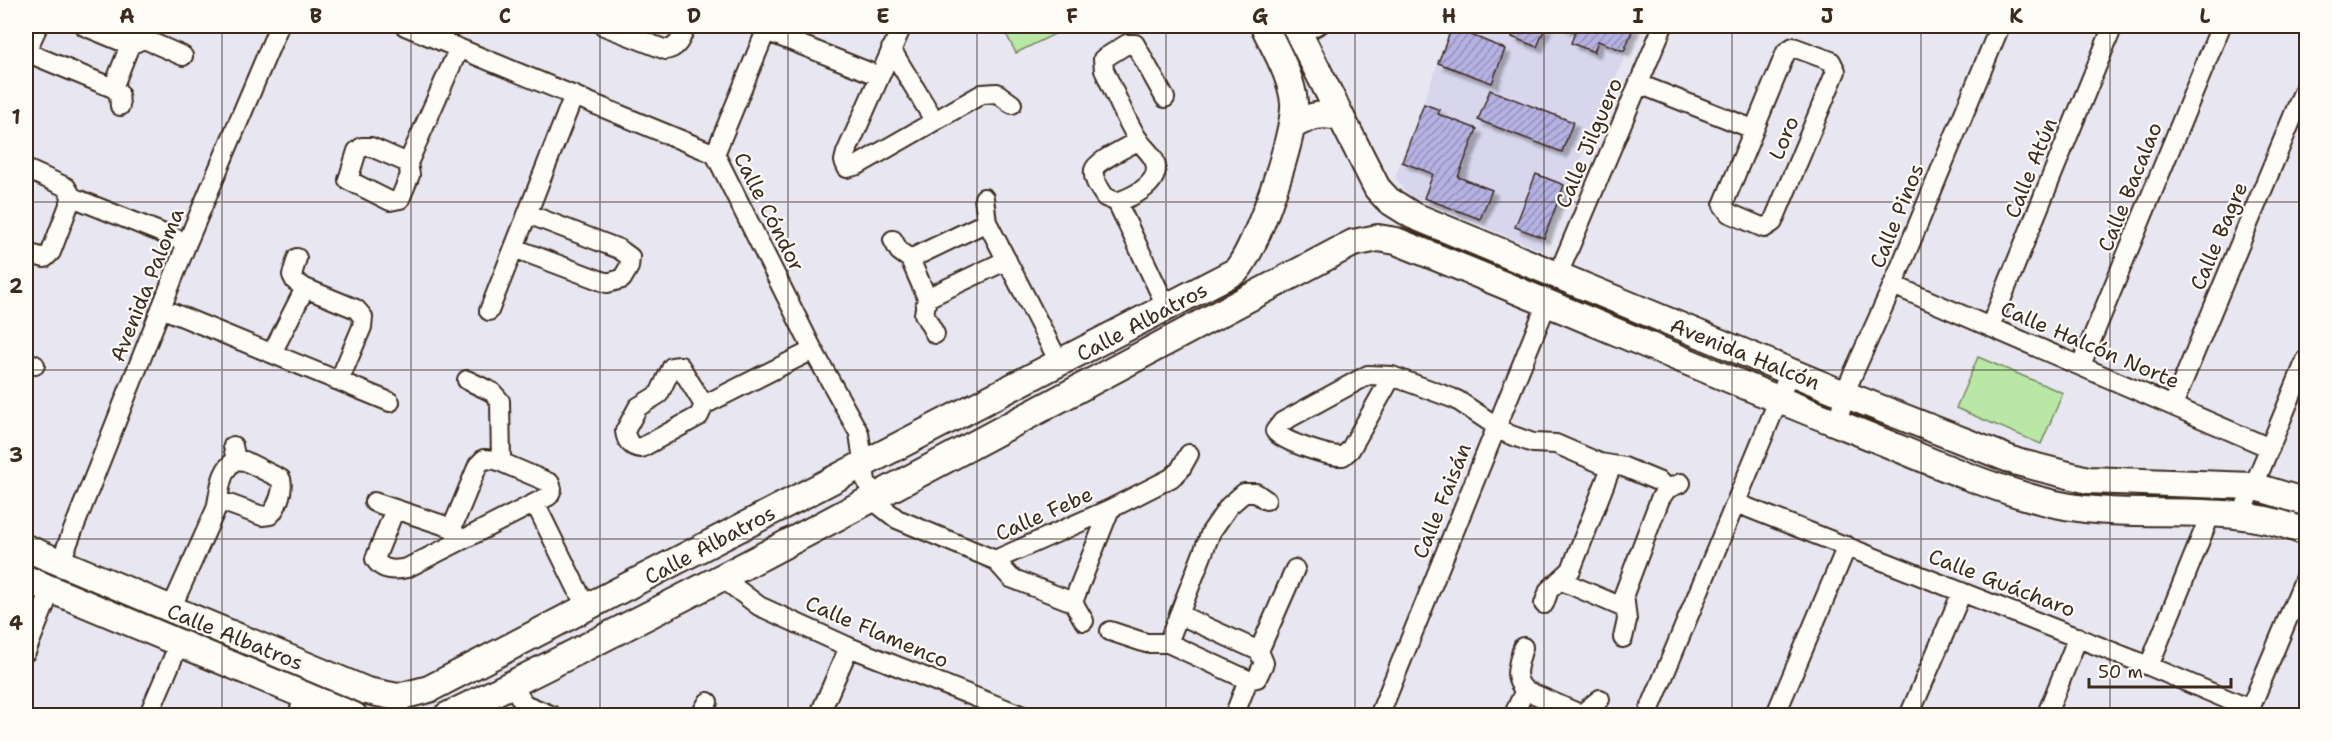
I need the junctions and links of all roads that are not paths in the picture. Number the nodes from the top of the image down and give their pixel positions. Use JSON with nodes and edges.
{"nodes":[{"id":1,"x":38,"y":26,"type":"edge"},
{"id":2,"x":84,"y":26,"type":"edge"},
{"id":3,"x":279,"y":26,"type":"edge"},
{"id":4,"x":405,"y":26,"type":"edge"},
{"id":5,"x":604,"y":26,"type":"edge"},
{"id":6,"x":686,"y":26,"type":"edge"},
{"id":7,"x":902,"y":26,"type":"edge"},
{"id":8,"x":1264,"y":26,"type":"edge"},
{"id":9,"x":1324,"y":26,"type":"edge"},
{"id":10,"x":1663,"y":26,"type":"edge"},
{"id":11,"x":2000,"y":26,"type":"edge"},
{"id":12,"x":2113,"y":26,"type":"edge"},
{"id":13,"x":2221,"y":26,"type":"edge"},
{"id":14,"x":767,"y":28,"type":"edge"},
{"id":15,"x":1298,"y":32,"type":"edge"},
{"id":16,"x":130,"y":45,"type":"junction"},
{"id":17,"x":459,"y":48,"type":"junction"},
{"id":18,"x":891,"y":49,"type":"junction"},
{"id":19,"x":26,"y":52,"type":"edge"},
{"id":20,"x":183,"y":56,"type":"dead end"},
{"id":21,"x":879,"y":76,"type":"junction"},
{"id":22,"x":1639,"y":84,"type":"junction"},
{"id":23,"x":2307,"y":85,"type":"edge"},
{"id":24,"x":113,"y":88,"type":"junction"},
{"id":25,"x":574,"y":95,"type":"junction"},
{"id":26,"x":1165,"y":98,"type":"dead end"},
{"id":27,"x":1012,"y":104,"type":"dead end"},
{"id":28,"x":120,"y":106,"type":"dead end"},
{"id":29,"x":1341,"y":118,"type":"junction"},
{"id":30,"x":934,"y":120,"type":"junction"},
{"id":31,"x":1293,"y":126,"type":"junction"},
{"id":32,"x":1753,"y":129,"type":"junction"},
{"id":33,"x":1139,"y":140,"type":"junction"},
{"id":34,"x":715,"y":154,"type":"junction"},
{"id":35,"x":408,"y":163,"type":"dead end"},
{"id":36,"x":26,"y":169,"type":"edge"},
{"id":37,"x":1377,"y":188,"type":"junction"},
{"id":38,"x":72,"y":197,"type":"junction"},
{"id":39,"x":984,"y":198,"type":"dead end"},
{"id":40,"x":1117,"y":202,"type":"junction"},
{"id":41,"x":528,"y":214,"type":"junction"},
{"id":42,"x":987,"y":222,"type":"junction"},
{"id":43,"x":1368,"y":239,"type":"junction"},
{"id":44,"x":893,"y":240,"type":"dead end"},
{"id":45,"x":187,"y":243,"type":"junction"},
{"id":46,"x":1252,"y":246,"type":"junction"},
{"id":47,"x":514,"y":248,"type":"junction"},
{"id":48,"x":26,"y":253,"type":"edge"},
{"id":49,"x":297,"y":258,"type":"dead end"},
{"id":50,"x":910,"y":259,"type":"junction"},
{"id":51,"x":1007,"y":260,"type":"junction"},
{"id":52,"x":1288,"y":277,"type":"junction"},
{"id":53,"x":1557,"y":277,"type":"junction"},
{"id":54,"x":1893,"y":285,"type":"junction"},
{"id":55,"x":305,"y":288,"type":"junction"},
{"id":56,"x":927,"y":298,"type":"junction"},
{"id":57,"x":1547,"y":303,"type":"junction"},
{"id":58,"x":161,"y":308,"type":"junction"},
{"id":59,"x":1167,"y":308,"type":"junction"},
{"id":60,"x":489,"y":311,"type":"dead end"},
{"id":61,"x":1990,"y":327,"type":"junction"},
{"id":62,"x":934,"y":334,"type":"dead end"},
{"id":63,"x":813,"y":350,"type":"junction"},
{"id":64,"x":273,"y":353,"type":"junction"},
{"id":65,"x":2307,"y":360,"type":"edge"},
{"id":66,"x":1060,"y":364,"type":"junction"},
{"id":67,"x":2080,"y":366,"type":"junction"},
{"id":68,"x":1790,"y":372,"type":"junction"},
{"id":69,"x":1392,"y":376,"type":"junction"},
{"id":70,"x":467,"y":380,"type":"dead end"},
{"id":71,"x":339,"y":381,"type":"junction"},
{"id":72,"x":1844,"y":394,"type":"junction"},
{"id":73,"x":1779,"y":400,"type":"junction"},
{"id":74,"x":390,"y":402,"type":"dead end"},
{"id":75,"x":704,"y":405,"type":"junction"},
{"id":76,"x":2173,"y":405,"type":"junction"},
{"id":77,"x":1838,"y":423,"type":"junction"},
{"id":78,"x":1497,"y":426,"type":"junction"},
{"id":79,"x":2270,"y":448,"type":"junction"},
{"id":80,"x":1189,"y":454,"type":"dead end"},
{"id":81,"x":501,"y":462,"type":"junction"},
{"id":82,"x":1612,"y":465,"type":"junction"},
{"id":83,"x":862,"y":466,"type":"junction"},
{"id":84,"x":2253,"y":486,"type":"junction"},
{"id":85,"x":873,"y":496,"type":"junction"},
{"id":86,"x":218,"y":500,"type":"junction"},
{"id":87,"x":1266,"y":500,"type":"dead end"},
{"id":88,"x":374,"y":502,"type":"dead end"},
{"id":89,"x":2307,"y":502,"type":"edge"},
{"id":90,"x":535,"y":503,"type":"junction"},
{"id":91,"x":1736,"y":503,"type":"junction"},
{"id":92,"x":395,"y":509,"type":"junction"},
{"id":93,"x":1110,"y":509,"type":"junction"},
{"id":94,"x":2211,"y":513,"type":"junction"},
{"id":95,"x":2242,"y":514,"type":"junction"},
{"id":96,"x":2307,"y":532,"type":"edge"},
{"id":97,"x":456,"y":534,"type":"junction"},
{"id":98,"x":1847,"y":546,"type":"junction"},
{"id":99,"x":26,"y":548,"type":"edge"},
{"id":100,"x":995,"y":560,"type":"junction"},
{"id":101,"x":60,"y":563,"type":"junction"},
{"id":102,"x":1294,"y":568,"type":"dead end"},
{"id":103,"x":2307,"y":575,"type":"edge"},
{"id":104,"x":721,"y":577,"type":"junction"},
{"id":105,"x":26,"y":579,"type":"edge"},
{"id":106,"x":1562,"y":581,"type":"junction"},
{"id":107,"x":51,"y":590,"type":"junction"},
{"id":108,"x":1962,"y":592,"type":"junction"},
{"id":109,"x":1073,"y":602,"type":"junction"},
{"id":110,"x":1544,"y":604,"type":"dead end"},
{"id":111,"x":1624,"y":608,"type":"junction"},
{"id":112,"x":587,"y":609,"type":"junction"},
{"id":113,"x":170,"y":611,"type":"junction"},
{"id":114,"x":1180,"y":615,"type":"junction"},
{"id":115,"x":1084,"y":621,"type":"dead end"},
{"id":116,"x":1110,"y":631,"type":"dead end"},
{"id":117,"x":2078,"y":637,"type":"junction"},
{"id":118,"x":1623,"y":638,"type":"dead end"},
{"id":119,"x":1168,"y":643,"type":"junction"},
{"id":120,"x":179,"y":644,"type":"junction"},
{"id":121,"x":849,"y":647,"type":"junction"},
{"id":122,"x":1523,"y":647,"type":"dead end"},
{"id":123,"x":1259,"y":651,"type":"junction"},
{"id":124,"x":26,"y":652,"type":"edge"},
{"id":125,"x":2149,"y":666,"type":"junction"},
{"id":126,"x":1248,"y":680,"type":"junction"},
{"id":127,"x":512,"y":684,"type":"junction"},
{"id":128,"x":1525,"y":690,"type":"junction"},
{"id":129,"x":1600,"y":699,"type":"dead end"},
{"id":130,"x":302,"y":705,"type":"edge"},
{"id":131,"x":399,"y":706,"type":"edge"},
{"id":132,"x":2248,"y":712,"type":"edge"},
{"id":133,"x":1580,"y":715,"type":"edge"},
{"id":134,"x":148,"y":716,"type":"edge"},
{"id":135,"x":354,"y":716,"type":"edge"},
{"id":136,"x":447,"y":716,"type":"edge"},
{"id":137,"x":553,"y":716,"type":"edge"},
{"id":138,"x":819,"y":716,"type":"edge"},
{"id":139,"x":1023,"y":716,"type":"edge"},
{"id":140,"x":1234,"y":716,"type":"edge"},
{"id":141,"x":1379,"y":716,"type":"edge"},
{"id":142,"x":1513,"y":716,"type":"edge"},
{"id":143,"x":1647,"y":716,"type":"edge"},
{"id":144,"x":1775,"y":716,"type":"edge"},
{"id":145,"x":1909,"y":716,"type":"edge"},
{"id":146,"x":2046,"y":716,"type":"edge"}],
"edges":[{"from":1,"to":19,"type":"street"},
{"from":2,"to":16,"type":"street"},
{"from":3,"to":45,"type":"street","name":"Avenida Paloma"},
{"from":4,"to":17,"type":"street","name":"Calle Cóndor"},
{"from":5,"to":6,"type":"street"},
{"from":7,"to":18,"type":"street"},
{"from":8,"to":31,"type":"street"},
{"from":9,"to":15,"type":"lane"},
{"from":10,"to":22,"type":"street","name":"Calle Jilguero"},
{"from":11,"to":54,"type":"street","name":"Calle Pinos"},
{"from":12,"to":61,"type":"street","name":"Calle Atún"},
{"from":13,"to":67,"type":"street","name":"Calle Bacalao"},
{"from":14,"to":21,"type":"street"},
{"from":14,"to":34,"type":"street"},
{"from":15,"to":29,"type":"street","name":"Avenida Halcón"},
{"from":16,"to":20,"type":"street"},
{"from":16,"to":24,"type":"street"},
{"from":17,"to":25,"type":"street","name":"Calle Cóndor"},
{"from":17,"to":35,"type":"street"},
{"from":18,"to":21,"type":"street"},
{"from":18,"to":30,"type":"street"},
{"from":19,"to":24,"type":"street"},
{"from":21,"to":30,"type":"street"},
{"from":22,"to":32,"type":"street"},
{"from":22,"to":53,"type":"street","name":"Calle Jilguero"},
{"from":23,"to":76,"type":"street","name":"Calle Bagre"},
{"from":24,"to":28,"type":"street"},
{"from":25,"to":34,"type":"street","name":"Calle Cóndor"},
{"from":25,"to":41,"type":"street"},
{"from":26,"to":33,"type":"street"},
{"from":27,"to":30,"type":"street"},
{"from":29,"to":31,"type":"street"},
{"from":29,"to":37,"type":"street","name":"Avenida Halcón"},
{"from":31,"to":46,"type":"street","name":"Calle Albatros"},
{"from":32,"to":32,"type":"street","name":"Loro"},
{"from":33,"to":40,"type":"street"},
{"from":33,"to":40,"type":"street"},
{"from":34,"to":63,"type":"street","name":"Calle Cóndor"},
{"from":36,"to":38,"type":"street"},
{"from":37,"to":43,"type":"street"},
{"from":37,"to":53,"type":"street","name":"Avenida Halcón"},
{"from":38,"to":45,"type":"street"},
{"from":38,"to":48,"type":"street"},
{"from":39,"to":42,"type":"street"},
{"from":40,"to":59,"type":"street"},
{"from":41,"to":47,"type":"street"},
{"from":41,"to":47,"type":"street"},
{"from":42,"to":50,"type":"street"},
{"from":42,"to":51,"type":"street"},
{"from":43,"to":52,"type":"street","name":"Calle Albatros"},
{"from":43,"to":57,"type":"street","name":"Avenida Halcón"},
{"from":44,"to":50,"type":"street"},
{"from":45,"to":58,"type":"street","name":"Avenida Paloma"},
{"from":46,"to":52,"type":"street"},
{"from":46,"to":59,"type":"street","name":"Calle Albatros"},
{"from":47,"to":60,"type":"street"},
{"from":49,"to":55,"type":"street"},
{"from":50,"to":56,"type":"street"},
{"from":51,"to":56,"type":"street"},
{"from":51,"to":66,"type":"street"},
{"from":52,"to":85,"type":"street","name":"Calle Albatros"},
{"from":53,"to":68,"type":"street","name":"Avenida Halcón"},
{"from":54,"to":61,"type":"street","name":"Calle Halcón Norte"},
{"from":54,"to":72,"type":"street","name":"Calle Pinos"},
{"from":55,"to":64,"type":"street"},
{"from":55,"to":71,"type":"street"},
{"from":56,"to":62,"type":"street"},
{"from":57,"to":73,"type":"street","name":"Avenida Halcón"},
{"from":57,"to":78,"type":"street","name":"Calle Faisán"},
{"from":58,"to":64,"type":"street"},
{"from":58,"to":101,"type":"street","name":"Avenida Paloma"},
{"from":59,"to":66,"type":"street","name":"Calle Albatros"},
{"from":61,"to":67,"type":"street","name":"Calle Halcón Norte"},
{"from":63,"to":75,"type":"street"},
{"from":63,"to":83,"type":"street","name":"Calle Cóndor"},
{"from":64,"to":71,"type":"street"},
{"from":65,"to":79,"type":"street"},
{"from":66,"to":83,"type":"street","name":"Calle Albatros"},
{"from":67,"to":76,"type":"street","name":"Calle Halcón Norte"},
{"from":68,"to":72,"type":"street","name":"Avenida Halcón"},
{"from":68,"to":73,"type":"street"},
{"from":69,"to":69,"type":"street"},
{"from":69,"to":78,"type":"street"},
{"from":70,"to":81,"type":"street"},
{"from":71,"to":74,"type":"street"},
{"from":72,"to":77,"type":"street","name":"Calle Pinos"},
{"from":72,"to":84,"type":"street","name":"Avenida Halcón"},
{"from":73,"to":77,"type":"street","name":"Avenida Halcón"},
{"from":73,"to":91,"type":"street"},
{"from":75,"to":75,"type":"street"},
{"from":76,"to":79,"type":"street","name":"Calle Halcón Norte"},
{"from":77,"to":94,"type":"street","name":"Avenida Halcón"},
{"from":78,"to":82,"type":"street"},
{"from":78,"to":141,"type":"street","name":"Calle Faisán"},
{"from":79,"to":84,"type":"street"},
{"from":80,"to":93,"type":"street","name":"Calle Febe"},
{"from":81,"to":90,"type":"street"},
{"from":81,"to":97,"type":"street"},
{"from":82,"to":106,"type":"street"},
{"from":82,"to":111,"type":"street"},
{"from":83,"to":85,"type":"street","name":"Calle Cóndor"},
{"from":83,"to":112,"type":"street","name":"Calle Albatros"},
{"from":84,"to":89,"type":"street","name":"Avenida Halcón"},
{"from":84,"to":95,"type":"street"},
{"from":85,"to":100,"type":"street","name":"Calle Febe"},
{"from":85,"to":104,"type":"street","name":"Calle Albatros"},
{"from":86,"to":86,"type":"street"},
{"from":86,"to":113,"type":"street"},
{"from":87,"to":114,"type":"street"},
{"from":88,"to":92,"type":"street"},
{"from":90,"to":97,"type":"street"},
{"from":90,"to":112,"type":"street"},
{"from":91,"to":98,"type":"street","name":"Calle Guácharo"},
{"from":91,"to":143,"type":"street"},
{"from":92,"to":97,"type":"street"},
{"from":92,"to":97,"type":"street"},
{"from":93,"to":100,"type":"street","name":"Calle Febe"},
{"from":93,"to":109,"type":"street","name":"Calle Febe"},
{"from":94,"to":95,"type":"street","name":"Avenida Halcón"},
{"from":94,"to":125,"type":"street"},
{"from":95,"to":96,"type":"street","name":"Avenida Halcón"},
{"from":98,"to":108,"type":"street","name":"Calle Guácharo"},
{"from":98,"to":144,"type":"street"},
{"from":99,"to":101,"type":"street","name":"Calle Albatros"},
{"from":100,"to":109,"type":"street","name":"Calle Febe"},
{"from":101,"to":113,"type":"street","name":"Calle Albatros"},
{"from":102,"to":123,"type":"street"},
{"from":103,"to":132,"type":"street"},
{"from":104,"to":121,"type":"street","name":"Calle Flamenco"},
{"from":104,"to":127,"type":"street","name":"Calle Albatros"},
{"from":105,"to":107,"type":"street","name":"Calle Albatros"},
{"from":106,"to":110,"type":"street"},
{"from":106,"to":111,"type":"street"},
{"from":107,"to":120,"type":"street","name":"Calle Albatros"},
{"from":107,"to":124,"type":"street"},
{"from":108,"to":117,"type":"street","name":"Calle Guácharo"},
{"from":108,"to":145,"type":"street"},
{"from":109,"to":115,"type":"street"},
{"from":111,"to":118,"type":"street"},
{"from":112,"to":131,"type":"street","name":"Calle Albatros"},
{"from":113,"to":131,"type":"street","name":"Calle Albatros"},
{"from":114,"to":119,"type":"street"},
{"from":114,"to":123,"type":"street"},
{"from":116,"to":119,"type":"street"},
{"from":117,"to":125,"type":"street","name":"Calle Guácharo"},
{"from":117,"to":146,"type":"street"},
{"from":119,"to":126,"type":"street"},
{"from":120,"to":130,"type":"street","name":"Calle Albatros"},
{"from":120,"to":134,"type":"street"},
{"from":121,"to":138,"type":"street"},
{"from":121,"to":139,"type":"street","name":"Calle Flamenco"},
{"from":122,"to":128,"type":"street"},
{"from":123,"to":126,"type":"street"},
{"from":125,"to":132,"type":"street","name":"Calle Guácharo"},
{"from":126,"to":140,"type":"street"},
{"from":127,"to":136,"type":"street","name":"Calle Albatros"},
{"from":127,"to":137,"type":"street"},
{"from":128,"to":133,"type":"street"},
{"from":128,"to":142,"type":"street"},
{"from":129,"to":133,"type":"street"},
{"from":130,"to":135,"type":"street","name":"Calle Albatros"}]}
